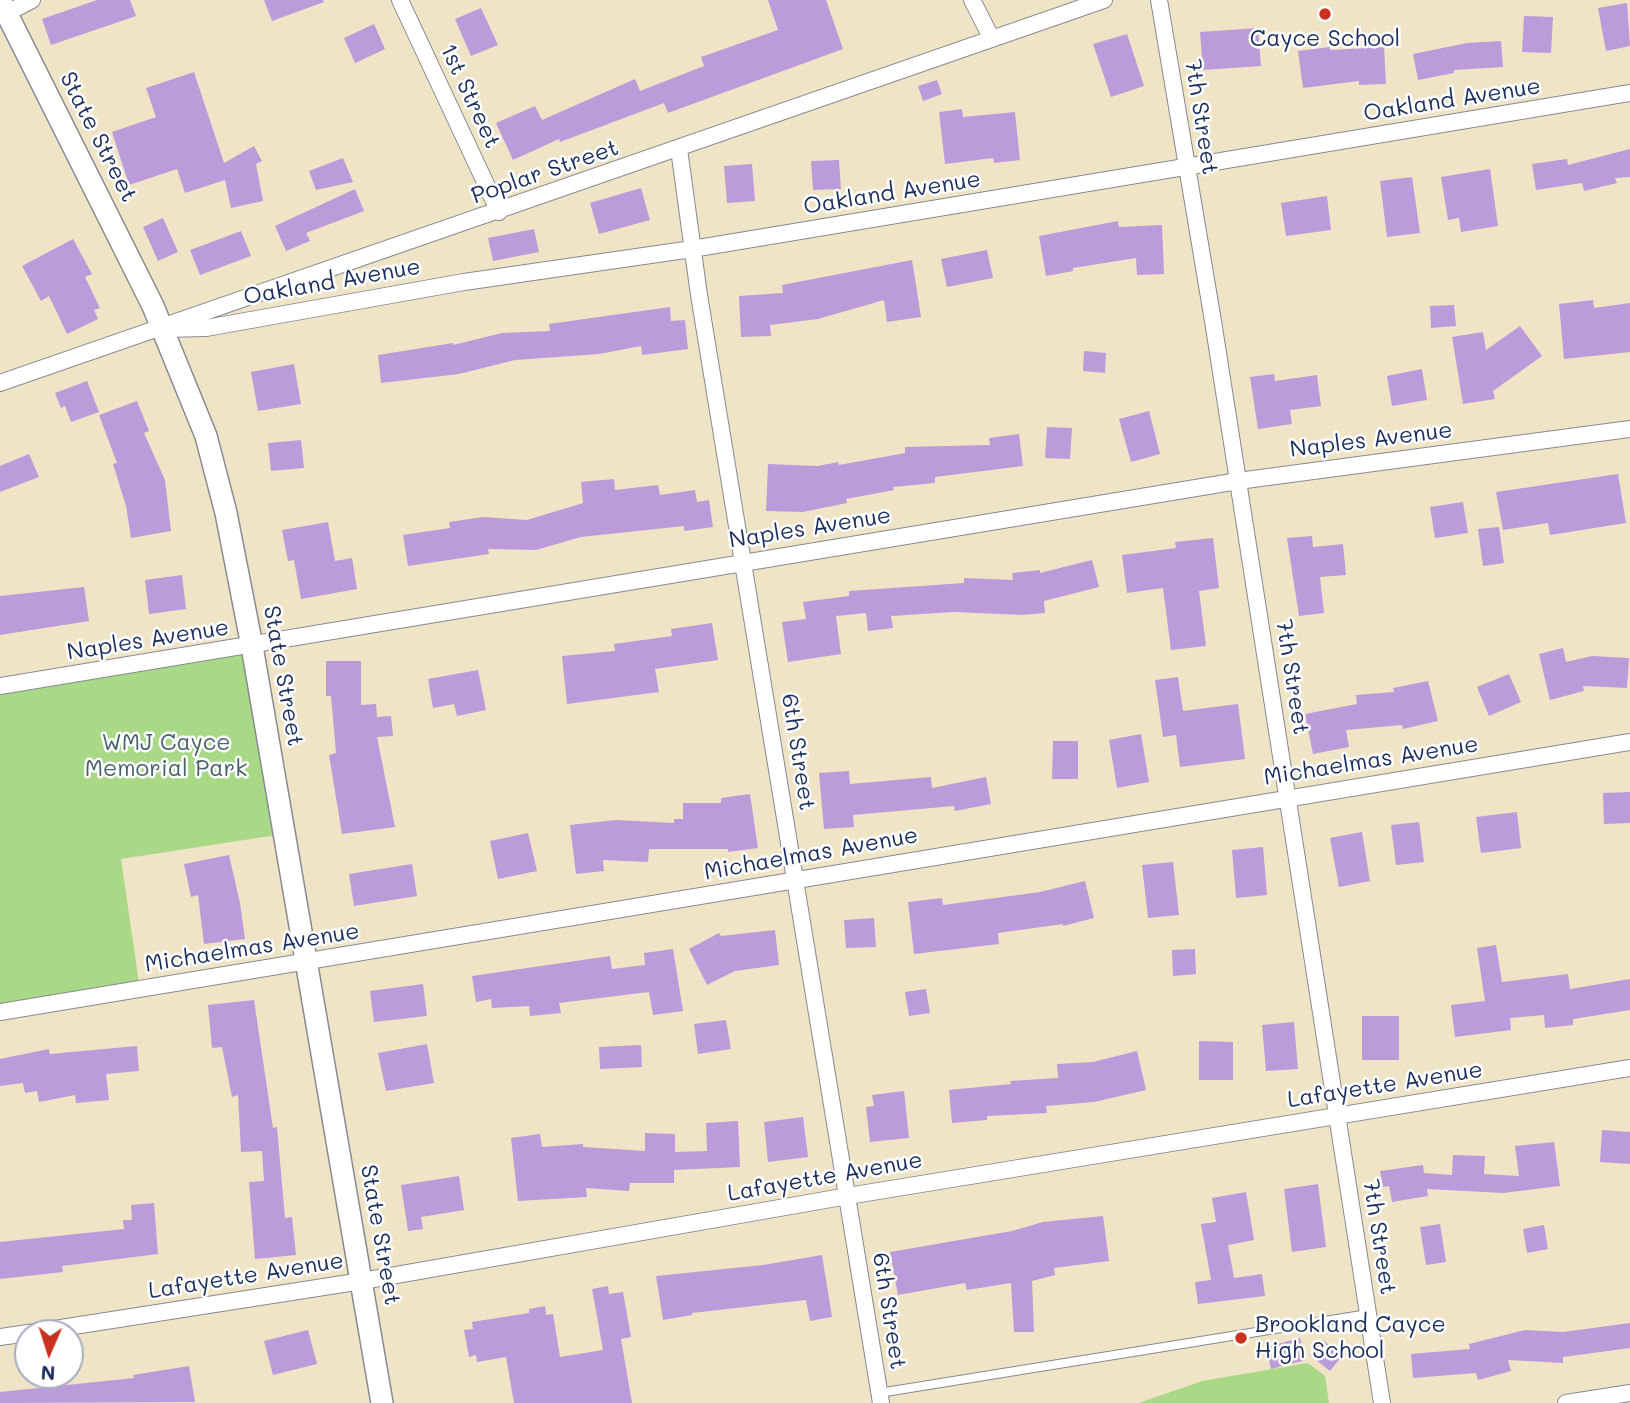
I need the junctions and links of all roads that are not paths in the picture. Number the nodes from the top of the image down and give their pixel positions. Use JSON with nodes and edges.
{"nodes":[{"id":1,"x":32,"y":0,"type":"edge"},
{"id":2,"x":400,"y":0,"type":"edge"},
{"id":3,"x":972,"y":0,"type":"edge"},
{"id":4,"x":1104,"y":0,"type":"edge"},
{"id":5,"x":1159,"y":0,"type":"edge"},
{"id":6,"x":3,"y":6,"type":"edge"},
{"id":7,"x":992,"y":39,"type":"junction"},
{"id":8,"x":1630,"y":93,"type":"edge"},
{"id":9,"x":679,"y":149,"type":"junction"},
{"id":10,"x":1185,"y":167,"type":"junction"},
{"id":11,"x":499,"y":212,"type":"junction"},
{"id":12,"x":692,"y":249,"type":"junction"},
{"id":13,"x":162,"y":329,"type":"junction"},
{"id":14,"x":0,"y":383,"type":"edge"},
{"id":15,"x":1630,"y":429,"type":"edge"},
{"id":16,"x":1238,"y":481,"type":"junction"},
{"id":17,"x":743,"y":562,"type":"junction"},
{"id":18,"x":252,"y":646,"type":"junction"},
{"id":19,"x":0,"y":686,"type":"edge"},
{"id":20,"x":1630,"y":742,"type":"edge"},
{"id":21,"x":1288,"y":798,"type":"junction"},
{"id":22,"x":796,"y":879,"type":"junction"},
{"id":23,"x":305,"y":964,"type":"junction"},
{"id":24,"x":0,"y":1012,"type":"edge"},
{"id":25,"x":1630,"y":1068,"type":"edge"},
{"id":26,"x":1337,"y":1116,"type":"junction"},
{"id":27,"x":848,"y":1196,"type":"junction"},
{"id":28,"x":362,"y":1282,"type":"junction"},
{"id":29,"x":1368,"y":1314,"type":"junction"},
{"id":30,"x":84,"y":1324,"type":"edge"},
{"id":31,"x":1630,"y":1393,"type":"edge"},
{"id":32,"x":880,"y":1398,"type":"edge"},
{"id":33,"x":382,"y":1403,"type":"edge"},
{"id":34,"x":1382,"y":1403,"type":"edge"},
{"id":35,"x":1566,"y":1403,"type":"edge"}],
"edges":[{"from":1,"to":6,"type":"street"},
{"from":2,"to":11,"type":"street","name":"1st Street"},
{"from":3,"to":7,"type":"street"},
{"from":4,"to":7,"type":"street","name":"Poplar Street"},
{"from":5,"to":10,"type":"street","name":"7th Street"},
{"from":6,"to":13,"type":"main road","name":"State Street"},
{"from":7,"to":9,"type":"street","name":"Poplar Street"},
{"from":8,"to":10,"type":"street","name":"Oakland Avenue"},
{"from":9,"to":11,"type":"street","name":"Poplar Street"},
{"from":9,"to":12,"type":"street","name":"6th Street"},
{"from":10,"to":12,"type":"street","name":"Oakland Avenue"},
{"from":10,"to":16,"type":"street","name":"7th Street"},
{"from":11,"to":13,"type":"street","name":"Poplar Street"},
{"from":12,"to":13,"type":"street","name":"Oakland Avenue"},
{"from":12,"to":17,"type":"street","name":"6th Street"},
{"from":13,"to":14,"type":"street","name":"Poplar Street"},
{"from":13,"to":18,"type":"main road","name":"State Street"},
{"from":15,"to":16,"type":"street","name":"Naples Avenue"},
{"from":16,"to":17,"type":"street","name":"Naples Avenue"},
{"from":16,"to":21,"type":"street","name":"7th Street"},
{"from":17,"to":18,"type":"street","name":"Naples Avenue"},
{"from":17,"to":22,"type":"street","name":"6th Street"},
{"from":18,"to":19,"type":"street","name":"Naples Avenue"},
{"from":18,"to":23,"type":"main road","name":"State Street"},
{"from":20,"to":21,"type":"street","name":"Michaelmas Avenue"},
{"from":21,"to":22,"type":"street","name":"Michaelmas Avenue"},
{"from":21,"to":26,"type":"street","name":"7th Street"},
{"from":22,"to":23,"type":"street","name":"Michaelmas Avenue"},
{"from":22,"to":27,"type":"street","name":"6th Street"},
{"from":23,"to":24,"type":"street","name":"Michaelmas Avenue"},
{"from":23,"to":28,"type":"main road","name":"State Street"},
{"from":25,"to":26,"type":"street","name":"Lafayette Avenue"},
{"from":26,"to":27,"type":"street","name":"Lafayette Avenue"},
{"from":26,"to":29,"type":"street","name":"7th Street"},
{"from":27,"to":28,"type":"street","name":"Lafayette Avenue"},
{"from":27,"to":32,"type":"street","name":"6th Street"},
{"from":28,"to":30,"type":"street","name":"Lafayette Avenue"},
{"from":28,"to":33,"type":"main road","name":"State Street"},
{"from":29,"to":32,"type":"lane"},
{"from":29,"to":34,"type":"street","name":"7th Street"},
{"from":31,"to":35,"type":"street"}]}
